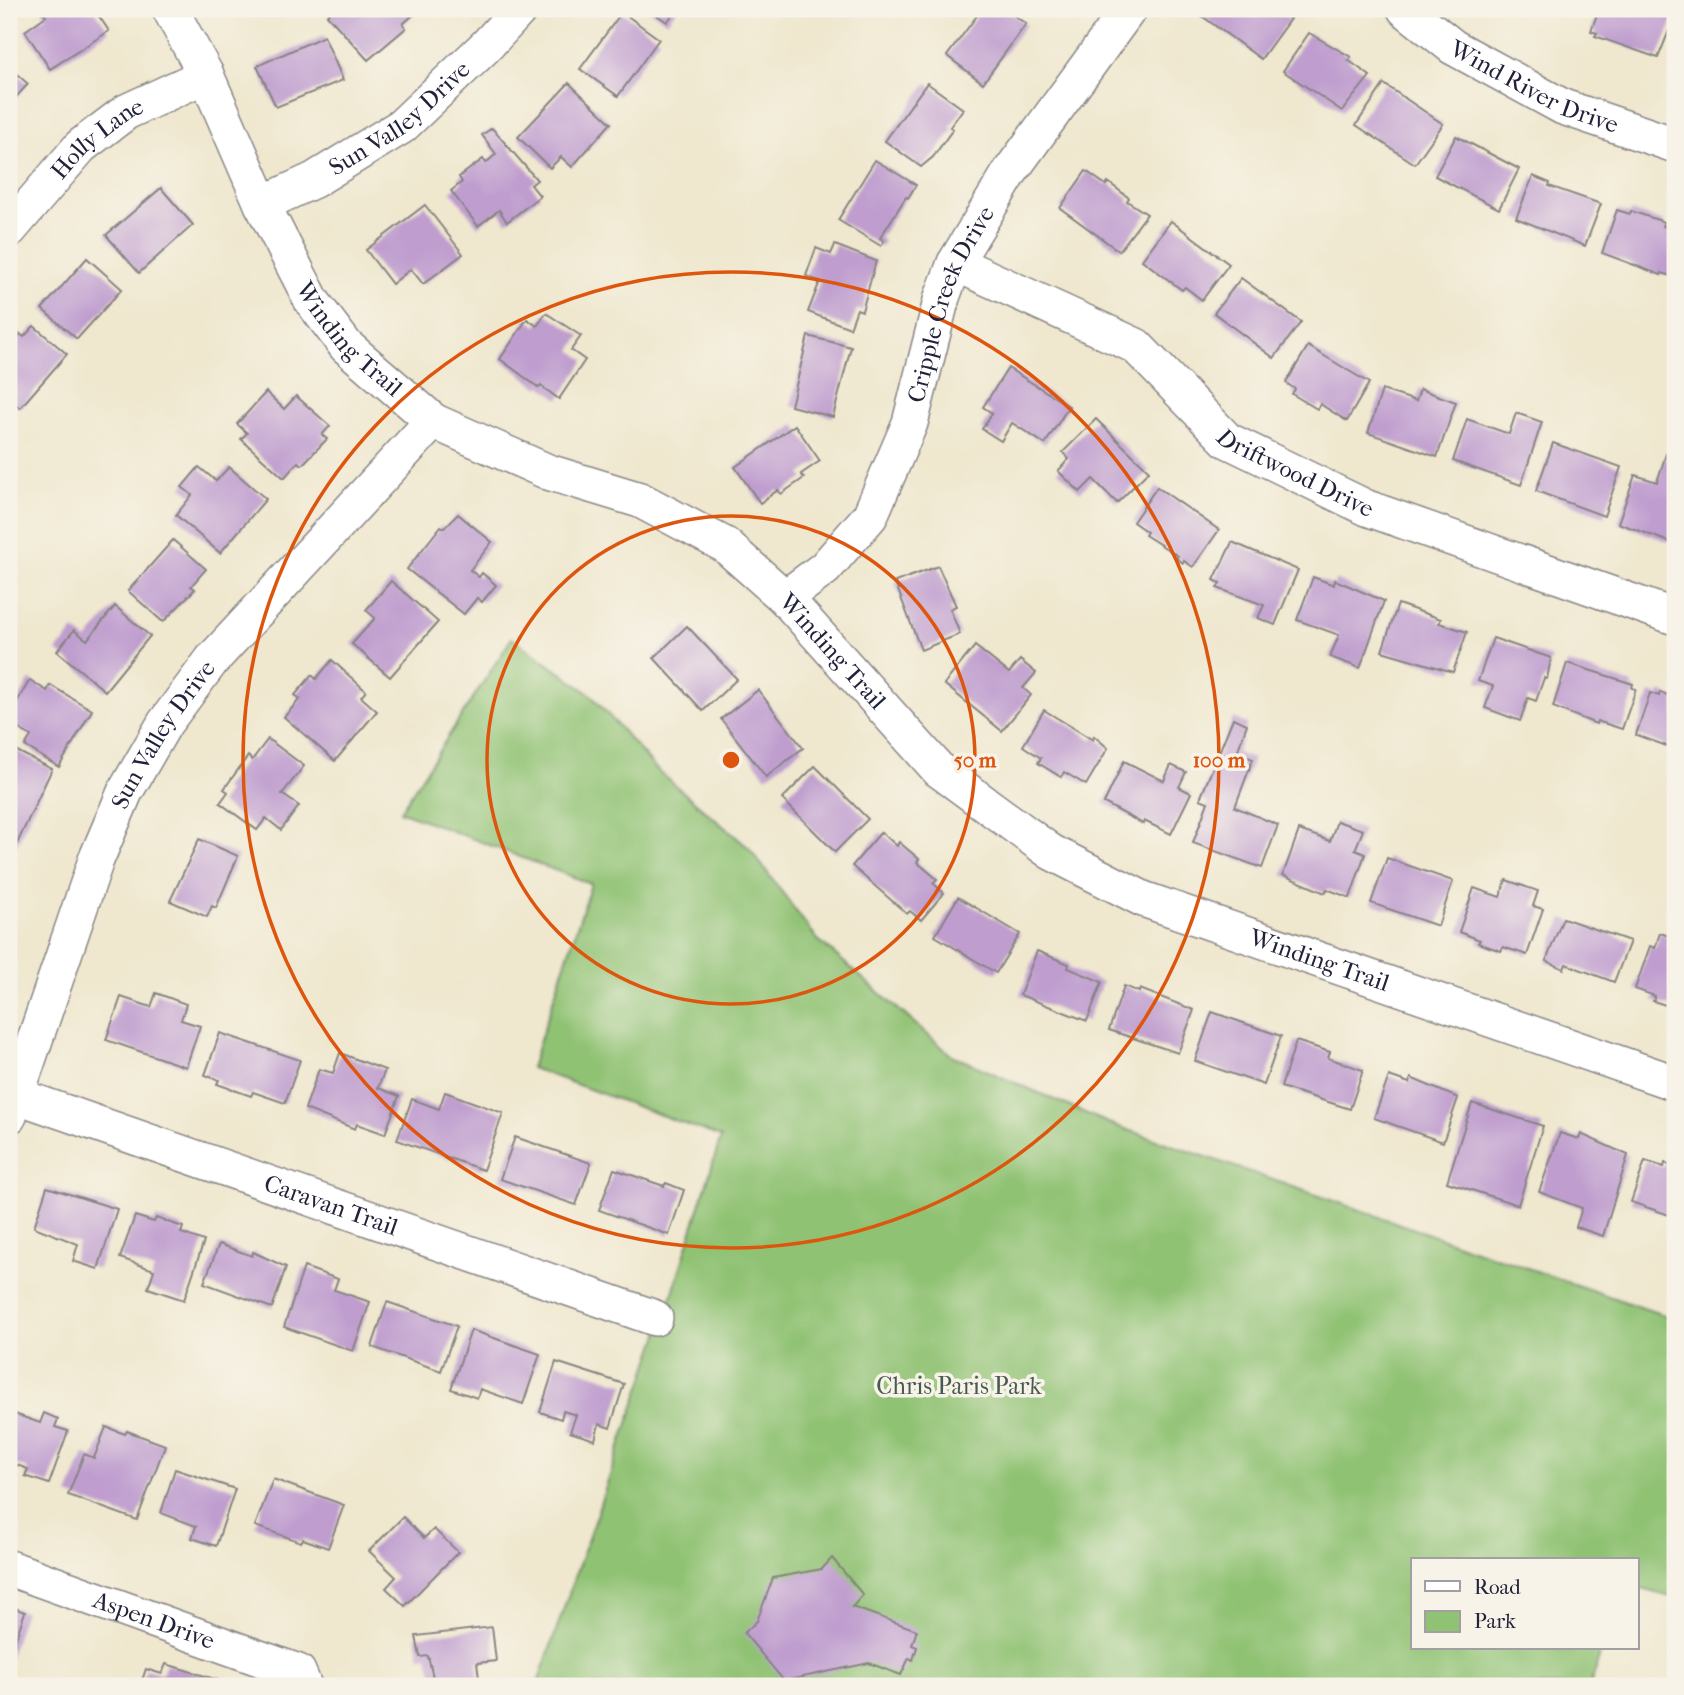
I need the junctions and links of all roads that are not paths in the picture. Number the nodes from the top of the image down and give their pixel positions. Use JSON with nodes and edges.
{"nodes":[{"id":1,"x":170,"y":9,"type":"edge"},
{"id":2,"x":520,"y":9,"type":"edge"},
{"id":3,"x":1129,"y":9,"type":"edge"},
{"id":4,"x":1405,"y":9,"type":"edge"},
{"id":5,"x":206,"y":75,"type":"junction"},
{"id":6,"x":1675,"y":145,"type":"edge"},
{"id":7,"x":262,"y":204,"type":"junction"},
{"id":8,"x":9,"y":230,"type":"edge"},
{"id":9,"x":955,"y":263,"type":"junction"},
{"id":10,"x":433,"y":421,"type":"junction"},
{"id":11,"x":785,"y":598,"type":"junction"},
{"id":12,"x":1675,"y":617,"type":"edge"},
{"id":13,"x":1675,"y":1083,"type":"edge"},
{"id":14,"x":11,"y":1102,"type":"edge"},
{"id":15,"x":655,"y":1318,"type":"dead end"},
{"id":16,"x":9,"y":1568,"type":"edge"},
{"id":17,"x":301,"y":1679,"type":"edge"}],
"edges":[{"from":1,"to":5,"type":"street","name":"Winding Trail"},
{"from":2,"to":7,"type":"street","name":"Sun Valley Drive"},
{"from":3,"to":9,"type":"street","name":"Cripple Creek Drive"},
{"from":4,"to":6,"type":"street","name":"Wind River Drive"},
{"from":5,"to":7,"type":"street","name":"Winding Trail"},
{"from":5,"to":8,"type":"street","name":"Holly Lane"},
{"from":7,"to":10,"type":"street","name":"Winding Trail"},
{"from":9,"to":11,"type":"street","name":"Cripple Creek Drive"},
{"from":9,"to":12,"type":"street","name":"Driftwood Drive"},
{"from":10,"to":11,"type":"street","name":"Winding Trail"},
{"from":10,"to":14,"type":"street","name":"Sun Valley Drive"},
{"from":11,"to":13,"type":"street","name":"Winding Trail"},
{"from":14,"to":15,"type":"street","name":"Caravan Trail"},
{"from":16,"to":17,"type":"street","name":"Aspen Drive"}]}
